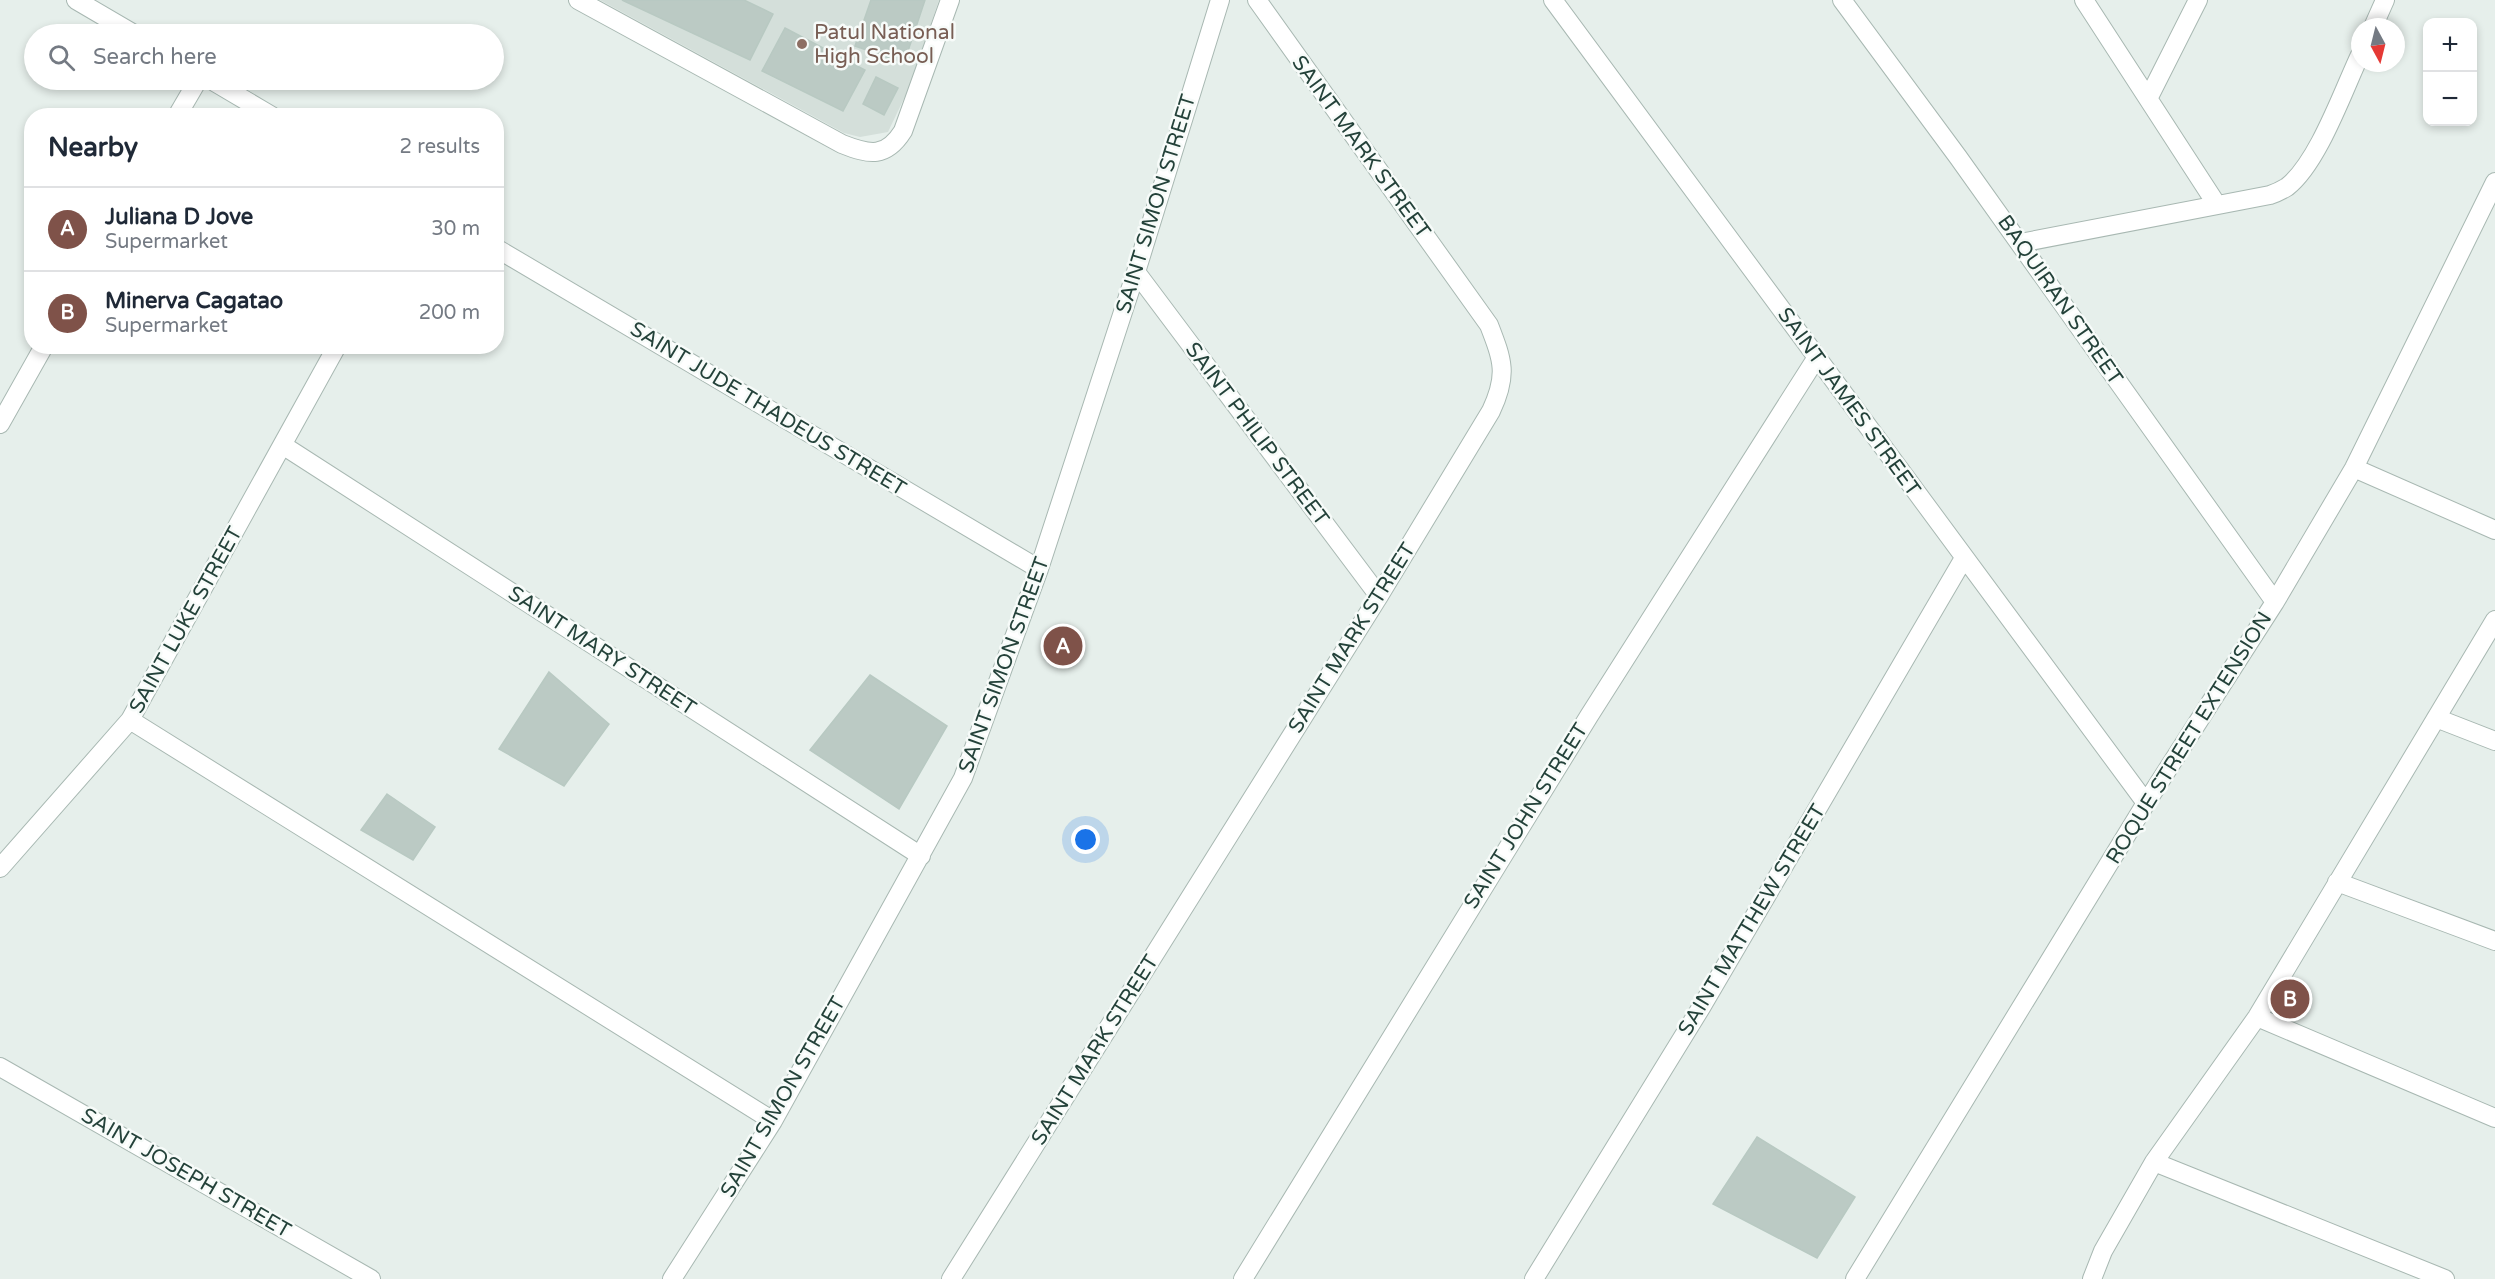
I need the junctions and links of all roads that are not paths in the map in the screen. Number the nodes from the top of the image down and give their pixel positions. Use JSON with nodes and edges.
{"nodes":[{"id":1,"x":76,"y":0,"type":"edge"},
{"id":2,"x":578,"y":0,"type":"edge"},
{"id":3,"x":950,"y":0,"type":"edge"},
{"id":4,"x":1220,"y":0,"type":"edge"},
{"id":5,"x":1257,"y":0,"type":"edge"},
{"id":6,"x":1553,"y":0,"type":"edge"},
{"id":7,"x":1842,"y":0,"type":"edge"},
{"id":8,"x":2084,"y":0,"type":"edge"},
{"id":9,"x":2198,"y":0,"type":"edge"},
{"id":10,"x":2385,"y":0,"type":"edge"},
{"id":11,"x":2377,"y":18,"type":"edge"},
{"id":12,"x":117,"y":24,"type":"edge"},
{"id":13,"x":2352,"y":72,"type":"edge"},
{"id":14,"x":192,"y":90,"type":"edge"},
{"id":15,"x":228,"y":90,"type":"edge"},
{"id":16,"x":2149,"y":97,"type":"junction"},
{"id":17,"x":182,"y":108,"type":"edge"},
{"id":18,"x":258,"y":108,"type":"edge"},
{"id":19,"x":2495,"y":182,"type":"edge"},
{"id":20,"x":2217,"y":205,"type":"junction"},
{"id":21,"x":2020,"y":243,"type":"junction"},
{"id":22,"x":504,"y":253,"type":"edge"},
{"id":23,"x":1136,"y":272,"type":"junction"},
{"id":24,"x":39,"y":354,"type":"edge"},
{"id":25,"x":333,"y":354,"type":"edge"},
{"id":26,"x":1817,"y":357,"type":"junction"},
{"id":27,"x":0,"y":424,"type":"edge"},
{"id":28,"x":284,"y":446,"type":"junction"},
{"id":29,"x":2354,"y":468,"type":"junction"},
{"id":30,"x":2495,"y":530,"type":"edge"},
{"id":31,"x":1964,"y":558,"type":"junction"},
{"id":32,"x":1039,"y":569,"type":"junction"},
{"id":33,"x":1379,"y":596,"type":"junction"},
{"id":34,"x":2275,"y":602,"type":"junction"},
{"id":35,"x":2495,"y":620,"type":"edge"},
{"id":36,"x":2436,"y":718,"type":"junction"},
{"id":37,"x":130,"y":720,"type":"junction"},
{"id":38,"x":2495,"y":741,"type":"edge"},
{"id":39,"x":2146,"y":803,"type":"junction"},
{"id":40,"x":921,"y":856,"type":"junction"},
{"id":41,"x":0,"y":868,"type":"edge"},
{"id":42,"x":2337,"y":882,"type":"junction"},
{"id":43,"x":2495,"y":941,"type":"edge"},
{"id":44,"x":2257,"y":1017,"type":"junction"},
{"id":45,"x":0,"y":1067,"type":"edge"},
{"id":46,"x":2495,"y":1118,"type":"edge"},
{"id":47,"x":773,"y":1121,"type":"junction"},
{"id":48,"x":2154,"y":1162,"type":"junction"},
{"id":49,"x":371,"y":1279,"type":"edge"},
{"id":50,"x":672,"y":1279,"type":"edge"},
{"id":51,"x":951,"y":1279,"type":"edge"},
{"id":52,"x":1243,"y":1279,"type":"edge"},
{"id":53,"x":1534,"y":1279,"type":"edge"},
{"id":54,"x":1855,"y":1279,"type":"edge"},
{"id":55,"x":2092,"y":1279,"type":"edge"},
{"id":56,"x":2445,"y":1279,"type":"edge"}],
"edges":[{"from":1,"to":12,"type":"street"},
{"from":2,"to":3,"type":"street"},
{"from":4,"to":23,"type":"street","name":"SAINT SIMON STREET"},
{"from":5,"to":33,"type":"street","name":"SAINT MARK STREET"},
{"from":6,"to":26,"type":"street","name":"SAINT JAMES STREET"},
{"from":7,"to":21,"type":"street","name":"BAQUIRAN STREET"},
{"from":8,"to":16,"type":"street"},
{"from":9,"to":16,"type":"street"},
{"from":10,"to":11,"type":"street"},
{"from":13,"to":20,"type":"street"},
{"from":14,"to":17,"type":"street"},
{"from":15,"to":18,"type":"street"},
{"from":16,"to":20,"type":"street"},
{"from":19,"to":29,"type":"street","name":"ROQUE STREET EXTENSION"},
{"from":20,"to":21,"type":"street"},
{"from":21,"to":34,"type":"street","name":"BAQUIRAN STREET"},
{"from":22,"to":32,"type":"street","name":"SAINT JUDE THADEUS STREET"},
{"from":23,"to":32,"type":"street","name":"SAINT SIMON STREET"},
{"from":23,"to":33,"type":"street","name":"SAINT PHILIP STREET"},
{"from":24,"to":27,"type":"street"},
{"from":25,"to":28,"type":"street","name":"SAINT LUKE STREET"},
{"from":26,"to":31,"type":"street","name":"SAINT JAMES STREET"},
{"from":26,"to":52,"type":"street","name":"SAINT JOHN STREET"},
{"from":28,"to":37,"type":"street","name":"SAINT LUKE STREET"},
{"from":28,"to":40,"type":"street","name":"SAINT MARY STREET"},
{"from":29,"to":30,"type":"street"},
{"from":29,"to":34,"type":"street","name":"ROQUE STREET EXTENSION"},
{"from":31,"to":39,"type":"street","name":"SAINT JAMES STREET"},
{"from":31,"to":53,"type":"street","name":"SAINT MATTHEW STREET"},
{"from":32,"to":40,"type":"street","name":"SAINT SIMON STREET"},
{"from":33,"to":51,"type":"street","name":"SAINT MARK STREET"},
{"from":34,"to":39,"type":"street","name":"ROQUE STREET EXTENSION"},
{"from":35,"to":36,"type":"street"},
{"from":36,"to":38,"type":"street"},
{"from":36,"to":42,"type":"street"},
{"from":37,"to":41,"type":"street","name":"SAINT LUKE STREET"},
{"from":37,"to":47,"type":"street"},
{"from":39,"to":54,"type":"street","name":"ROQUE STREET EXTENSION"},
{"from":40,"to":47,"type":"street","name":"SAINT SIMON STREET"},
{"from":42,"to":43,"type":"street"},
{"from":42,"to":44,"type":"street"},
{"from":44,"to":46,"type":"street"},
{"from":44,"to":48,"type":"street"},
{"from":45,"to":49,"type":"street","name":"SAINT JOSEPH STREET"},
{"from":47,"to":50,"type":"street","name":"SAINT SIMON STREET"},
{"from":48,"to":55,"type":"street"},
{"from":48,"to":56,"type":"street"}]}
